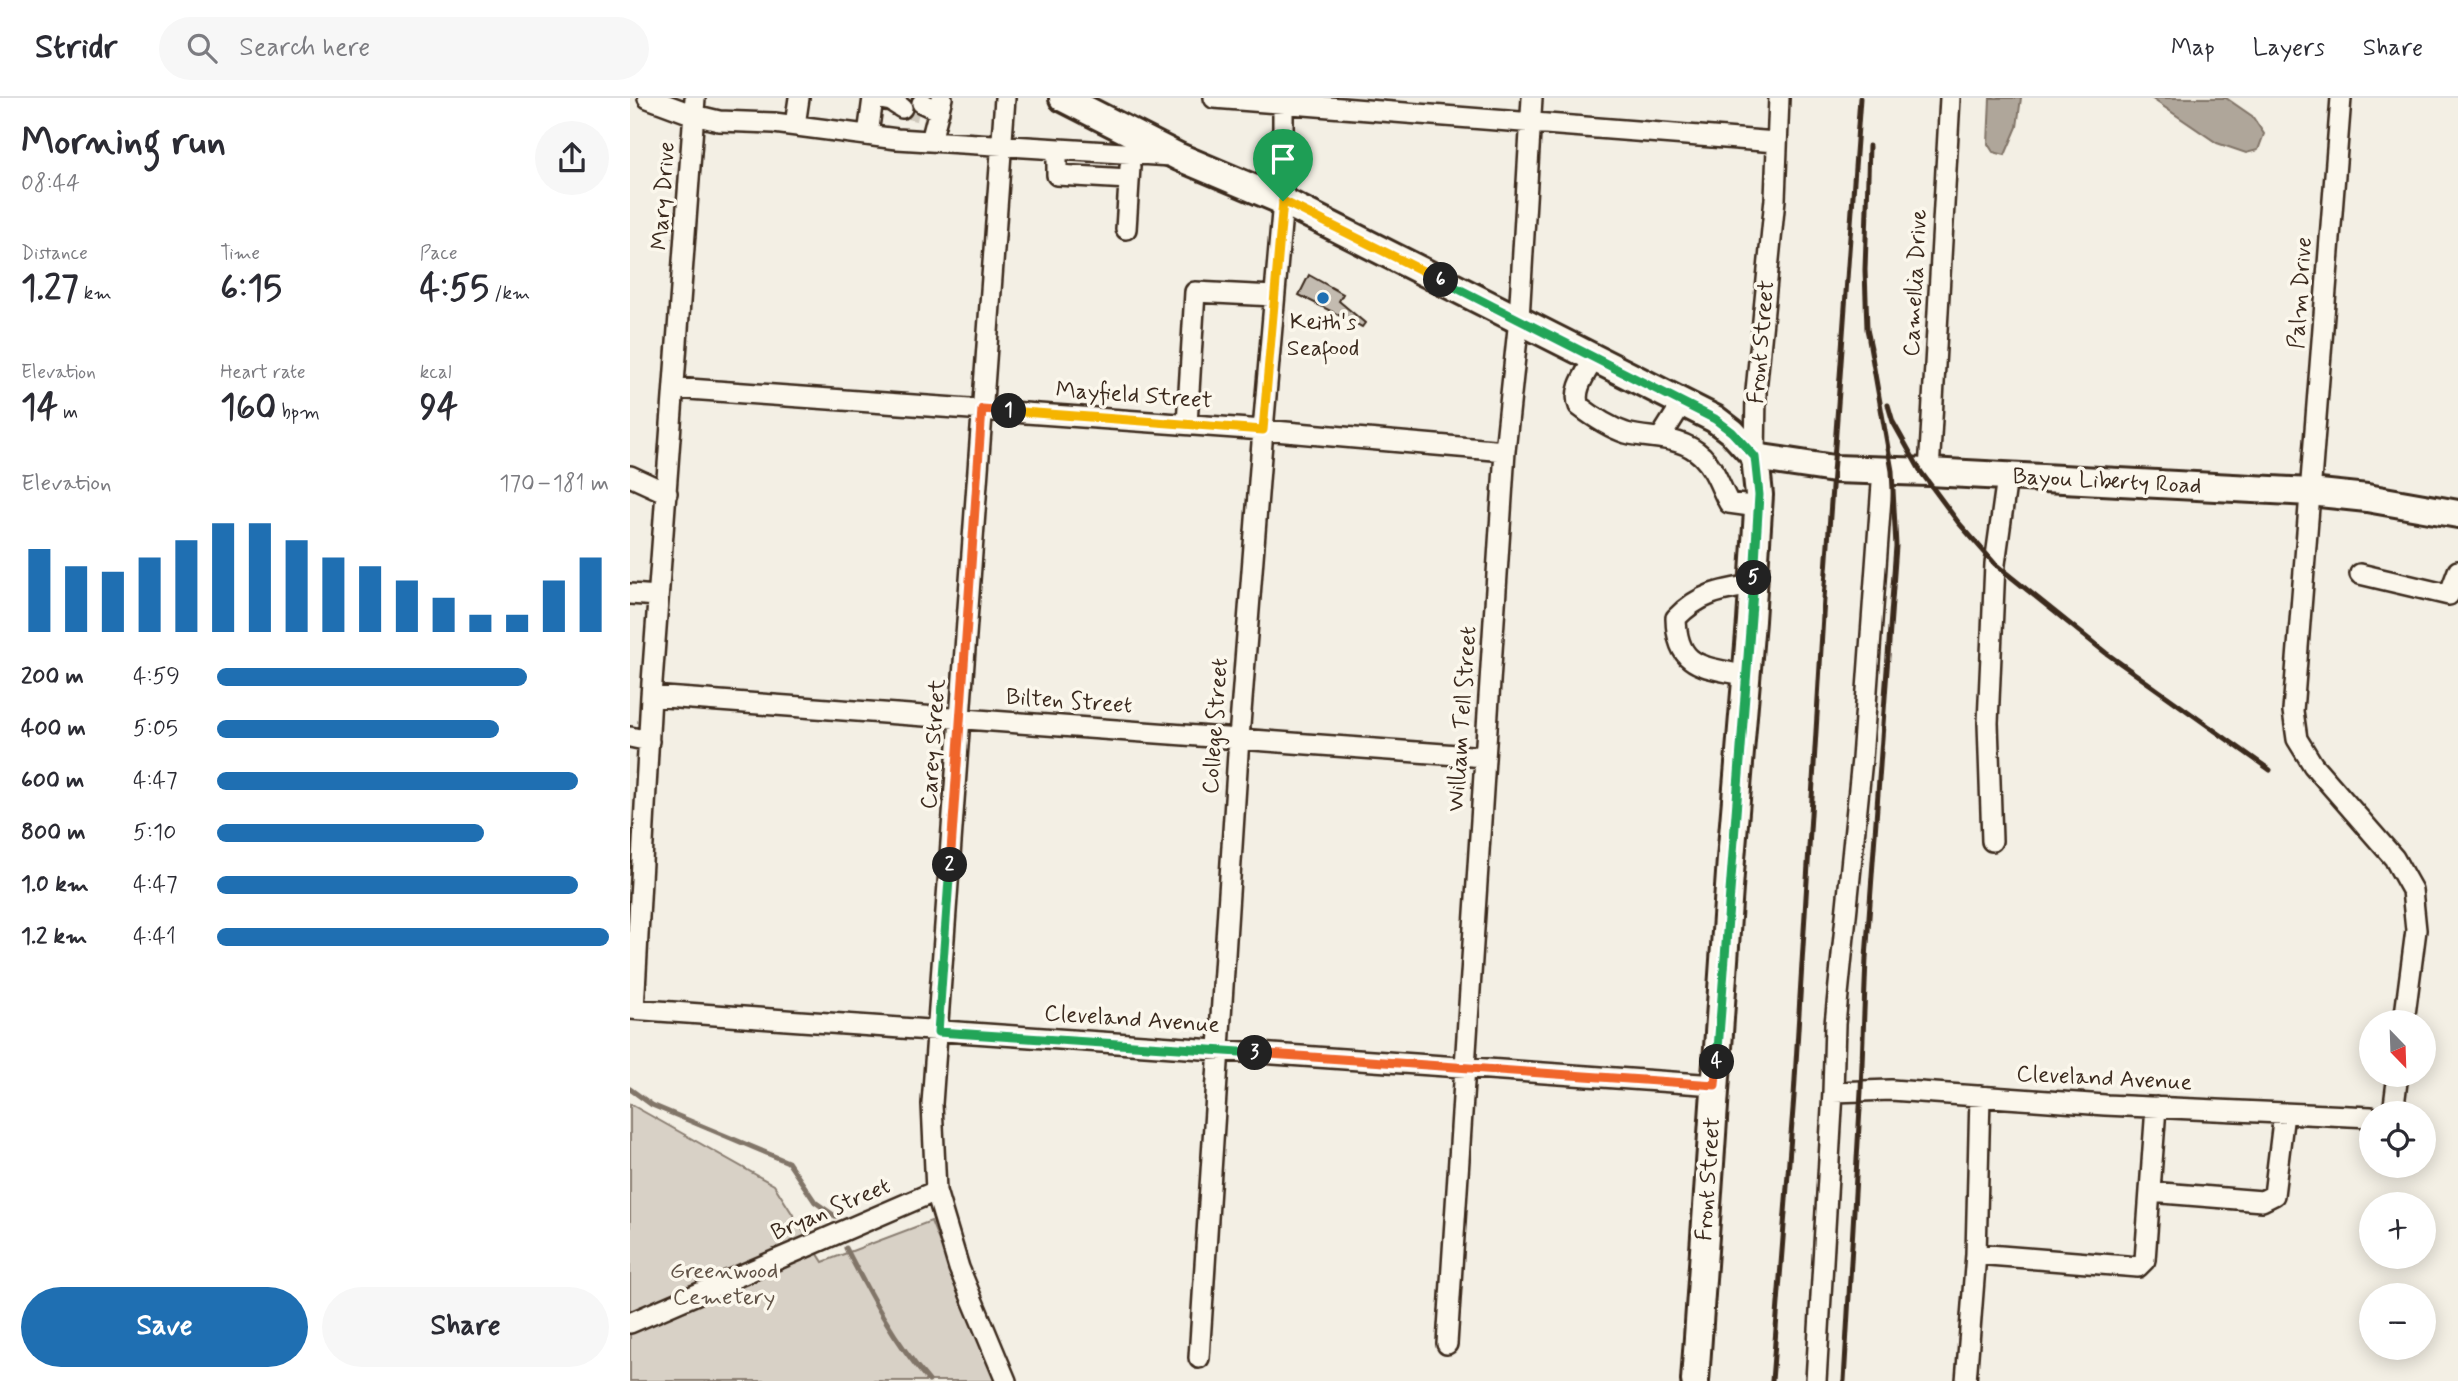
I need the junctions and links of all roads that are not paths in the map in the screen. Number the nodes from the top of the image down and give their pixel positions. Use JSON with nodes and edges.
{"nodes":[{"id":1,"x":649,"y":98,"type":"edge"},
{"id":2,"x":799,"y":98,"type":"edge"},
{"id":3,"x":1005,"y":98,"type":"edge"},
{"id":4,"x":1063,"y":98,"type":"edge"},
{"id":5,"x":1214,"y":98,"type":"edge"},
{"id":6,"x":1532,"y":98,"type":"edge"},
{"id":7,"x":1779,"y":98,"type":"edge"},
{"id":8,"x":1950,"y":98,"type":"edge"},
{"id":9,"x":2341,"y":98,"type":"edge"},
{"id":10,"x":1282,"y":101,"type":"edge"},
{"id":11,"x":907,"y":103,"type":"edge"},
{"id":12,"x":695,"y":106,"type":"edge"},
{"id":13,"x":1530,"y":123,"type":"junction"},
{"id":14,"x":795,"y":125,"type":"junction"},
{"id":15,"x":869,"y":135,"type":"junction"},
{"id":16,"x":931,"y":141,"type":"junction"},
{"id":17,"x":1776,"y":142,"type":"junction"},
{"id":18,"x":1000,"y":145,"type":"junction"},
{"id":19,"x":1057,"y":149,"type":"junction"},
{"id":20,"x":1130,"y":154,"type":"junction"},
{"id":21,"x":1179,"y":157,"type":"junction"},
{"id":22,"x":1129,"y":179,"type":"junction"},
{"id":23,"x":1283,"y":201,"type":"junction"},
{"id":24,"x":1126,"y":229,"type":"dead end"},
{"id":25,"x":1274,"y":296,"type":"junction"},
{"id":26,"x":1519,"y":319,"type":"junction"},
{"id":27,"x":1595,"y":357,"type":"junction"},
{"id":28,"x":675,"y":388,"type":"junction"},
{"id":29,"x":1683,"y":402,"type":"junction"},
{"id":30,"x":982,"y":409,"type":"junction"},
{"id":31,"x":1187,"y":425,"type":"junction"},
{"id":32,"x":1263,"y":430,"type":"junction"},
{"id":33,"x":1661,"y":437,"type":"junction"},
{"id":34,"x":1505,"y":451,"type":"junction"},
{"id":35,"x":1755,"y":457,"type":"junction"},
{"id":36,"x":1883,"y":470,"type":"junction"},
{"id":37,"x":1929,"y":471,"type":"junction"},
{"id":38,"x":630,"y":476,"type":"edge"},
{"id":39,"x":2007,"y":477,"type":"junction"},
{"id":40,"x":2310,"y":492,"type":"junction"},
{"id":41,"x":667,"y":493,"type":"junction"},
{"id":42,"x":1758,"y":507,"type":"junction"},
{"id":43,"x":2458,"y":514,"type":"edge"},
{"id":44,"x":2458,"y":571,"type":"edge"},
{"id":45,"x":2360,"y":574,"type":"dead end"},
{"id":46,"x":1754,"y":585,"type":"junction"},
{"id":47,"x":630,"y":594,"type":"edge"},
{"id":48,"x":659,"y":596,"type":"junction"},
{"id":49,"x":1747,"y":676,"type":"junction"},
{"id":50,"x":651,"y":696,"type":"junction"},
{"id":51,"x":960,"y":720,"type":"junction"},
{"id":52,"x":1239,"y":738,"type":"junction"},
{"id":53,"x":639,"y":739,"type":"edge"},
{"id":54,"x":1485,"y":757,"type":"junction"},
{"id":55,"x":1992,"y":841,"type":"dead end"},
{"id":56,"x":634,"y":944,"type":"edge"},
{"id":57,"x":632,"y":1009,"type":"edge"},
{"id":58,"x":2406,"y":1010,"type":"edge"},
{"id":59,"x":938,"y":1032,"type":"junction"},
{"id":60,"x":1219,"y":1051,"type":"junction"},
{"id":61,"x":1465,"y":1068,"type":"junction"},
{"id":62,"x":1715,"y":1085,"type":"junction"},
{"id":63,"x":1833,"y":1093,"type":"junction"},
{"id":64,"x":1980,"y":1096,"type":"junction"},
{"id":65,"x":2156,"y":1107,"type":"junction"},
{"id":66,"x":2284,"y":1113,"type":"junction"},
{"id":67,"x":2359,"y":1116,"type":"edge"},
{"id":68,"x":936,"y":1191,"type":"junction"},
{"id":69,"x":2150,"y":1192,"type":"junction"},
{"id":70,"x":1976,"y":1254,"type":"junction"},
{"id":71,"x":630,"y":1323,"type":"edge"},
{"id":72,"x":1447,"y":1344,"type":"dead end"},
{"id":73,"x":1199,"y":1358,"type":"dead end"},
{"id":74,"x":1006,"y":1381,"type":"edge"},
{"id":75,"x":1695,"y":1381,"type":"edge"},
{"id":76,"x":1816,"y":1381,"type":"edge"},
{"id":77,"x":1966,"y":1381,"type":"edge"}],
"edges":[{"from":1,"to":12,"type":"street"},
{"from":2,"to":14,"type":"street"},
{"from":3,"to":18,"type":"street","name":"Carey Street"},
{"from":4,"to":21,"type":"main road"},
{"from":5,"to":10,"type":"street"},
{"from":6,"to":13,"type":"street","name":"William Tell Street"},
{"from":7,"to":17,"type":"street","name":"Front Street"},
{"from":8,"to":37,"type":"street","name":"Camellia Drive"},
{"from":9,"to":40,"type":"street","name":"Palm Drive"},
{"from":10,"to":13,"type":"street"},
{"from":10,"to":23,"type":"street","name":"College Street"},
{"from":11,"to":15,"type":"street"},
{"from":11,"to":16,"type":"street"},
{"from":12,"to":14,"type":"street"},
{"from":12,"to":28,"type":"street","name":"Mary Drive"},
{"from":13,"to":17,"type":"street"},
{"from":13,"to":26,"type":"street","name":"William Tell Street"},
{"from":14,"to":15,"type":"street"},
{"from":15,"to":16,"type":"street"},
{"from":16,"to":18,"type":"street"},
{"from":17,"to":35,"type":"street","name":"Front Street"},
{"from":18,"to":19,"type":"street"},
{"from":18,"to":30,"type":"street","name":"Carey Street"},
{"from":19,"to":20,"type":"street"},
{"from":19,"to":22,"type":"street"},
{"from":20,"to":21,"type":"street"},
{"from":20,"to":22,"type":"street"},
{"from":21,"to":23,"type":"main road"},
{"from":22,"to":24,"type":"street"},
{"from":23,"to":25,"type":"street","name":"College Street"},
{"from":23,"to":26,"type":"main road"},
{"from":25,"to":31,"type":"street"},
{"from":25,"to":32,"type":"street","name":"College Street"},
{"from":26,"to":27,"type":"main road"},
{"from":26,"to":34,"type":"street","name":"William Tell Street"},
{"from":27,"to":29,"type":"main road"},
{"from":27,"to":33,"type":"street"},
{"from":28,"to":30,"type":"street","name":"Mayfield Street"},
{"from":28,"to":41,"type":"street","name":"Mary Drive"},
{"from":29,"to":33,"type":"street"},
{"from":29,"to":35,"type":"main road"},
{"from":30,"to":31,"type":"street","name":"Mayfield Street"},
{"from":30,"to":51,"type":"street","name":"Carey Street"},
{"from":31,"to":32,"type":"street","name":"Mayfield Street"},
{"from":32,"to":34,"type":"street","name":"Mayfield Street"},
{"from":32,"to":52,"type":"street","name":"College Street"},
{"from":33,"to":42,"type":"street"},
{"from":34,"to":54,"type":"street","name":"William Tell Street"},
{"from":35,"to":36,"type":"main road","name":"Bayou Liberty Road"},
{"from":35,"to":42,"type":"main road","name":"Front Street"},
{"from":36,"to":37,"type":"main road","name":"Bayou Liberty Road"},
{"from":36,"to":63,"type":"street"},
{"from":37,"to":39,"type":"main road","name":"Bayou Liberty Road"},
{"from":38,"to":41,"type":"street"},
{"from":39,"to":40,"type":"main road","name":"Bayou Liberty Road"},
{"from":39,"to":55,"type":"street"},
{"from":40,"to":43,"type":"main road","name":"Bayou Liberty Road"},
{"from":40,"to":58,"type":"street","name":"Palm Drive"},
{"from":41,"to":48,"type":"street","name":"Mary Drive"},
{"from":42,"to":46,"type":"main road","name":"Front Street"},
{"from":44,"to":45,"type":"street"},
{"from":46,"to":49,"type":"main road","name":"Front Street"},
{"from":46,"to":49,"type":"street"},
{"from":47,"to":48,"type":"street"},
{"from":48,"to":50,"type":"street","name":"Mary Drive"},
{"from":49,"to":62,"type":"main road","name":"Front Street"},
{"from":50,"to":51,"type":"street","name":"Bilten Street"},
{"from":50,"to":53,"type":"street","name":"Mary Drive"},
{"from":51,"to":52,"type":"street","name":"Bilten Street"},
{"from":51,"to":59,"type":"street","name":"Carey Street"},
{"from":52,"to":54,"type":"street","name":"Bilten Street"},
{"from":52,"to":60,"type":"street","name":"College Street"},
{"from":53,"to":56,"type":"street","name":"Mary Drive"},
{"from":54,"to":61,"type":"street","name":"William Tell Street"},
{"from":56,"to":57,"type":"street","name":"Mary Drive"},
{"from":57,"to":59,"type":"street","name":"Cleveland Avenue"},
{"from":59,"to":60,"type":"street","name":"Cleveland Avenue"},
{"from":59,"to":68,"type":"street","name":"Carey Street"},
{"from":60,"to":61,"type":"street","name":"Cleveland Avenue"},
{"from":60,"to":73,"type":"street","name":"College Street"},
{"from":61,"to":62,"type":"street","name":"Cleveland Avenue"},
{"from":61,"to":72,"type":"street","name":"William Tell Street"},
{"from":62,"to":75,"type":"main road","name":"Front Street"},
{"from":63,"to":64,"type":"street","name":"Cleveland Avenue"},
{"from":63,"to":76,"type":"street"},
{"from":64,"to":65,"type":"street","name":"Cleveland Avenue"},
{"from":64,"to":70,"type":"street"},
{"from":65,"to":66,"type":"street","name":"Cleveland Avenue"},
{"from":65,"to":69,"type":"street"},
{"from":66,"to":67,"type":"street","name":"Cleveland Avenue"},
{"from":66,"to":69,"type":"street"},
{"from":68,"to":71,"type":"street","name":"Bryan Street"},
{"from":68,"to":74,"type":"street","name":"Carey Street"},
{"from":69,"to":70,"type":"street"},
{"from":70,"to":77,"type":"street"}]}
